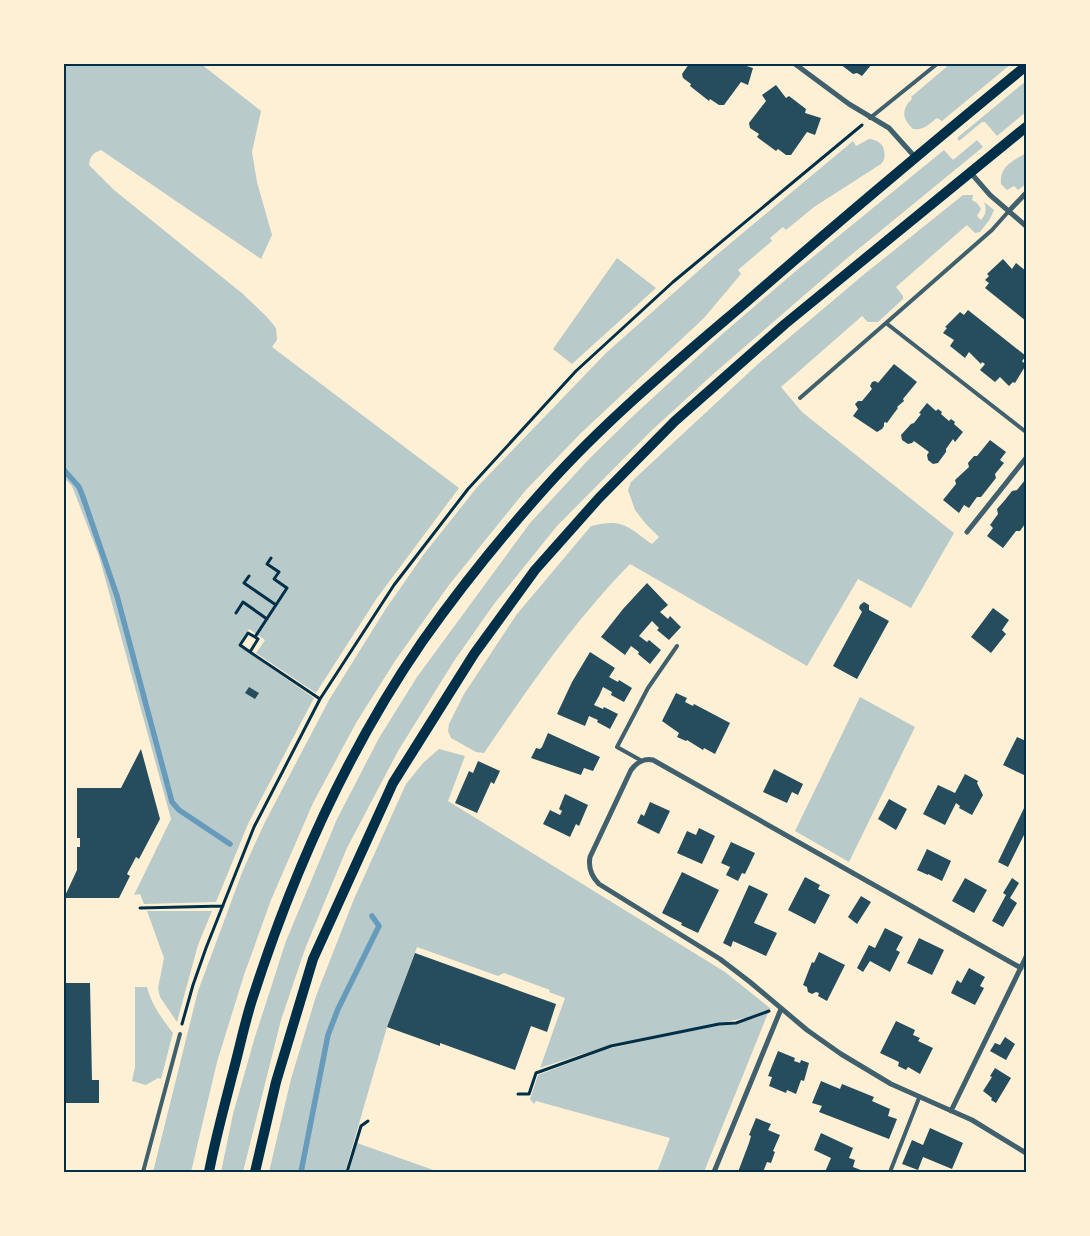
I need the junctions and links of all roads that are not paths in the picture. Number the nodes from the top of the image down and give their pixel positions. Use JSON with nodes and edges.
{"nodes":[{"id":1,"x":795,"y":64,"type":"edge"},
{"id":2,"x":936,"y":64,"type":"edge"},
{"id":3,"x":1026,"y":66,"type":"edge"},
{"id":4,"x":870,"y":118,"type":"junction"},
{"id":5,"x":1026,"y":127,"type":"edge"},
{"id":6,"x":915,"y":157,"type":"junction"},
{"id":7,"x":970,"y":172,"type":"junction"},
{"id":8,"x":1026,"y":193,"type":"edge"},
{"id":9,"x":1008,"y":212,"type":"junction"},
{"id":10,"x":1026,"y":226,"type":"edge"},
{"id":11,"x":886,"y":323,"type":"junction"},
{"id":12,"x":800,"y":398,"type":"dead end"},
{"id":13,"x":1026,"y":432,"type":"edge"},
{"id":14,"x":1026,"y":458,"type":"edge"},
{"id":15,"x":968,"y":532,"type":"dead end"},
{"id":16,"x":678,"y":646,"type":"dead end"},
{"id":17,"x":642,"y":760,"type":"junction"},
{"id":18,"x":1026,"y":957,"type":"edge"},
{"id":19,"x":1021,"y":968,"type":"junction"},
{"id":20,"x":780,"y":1011,"type":"junction"},
{"id":21,"x":180,"y":1034,"type":"road end"},
{"id":22,"x":919,"y":1098,"type":"junction"},
{"id":23,"x":951,"y":1112,"type":"junction"},
{"id":24,"x":1026,"y":1154,"type":"edge"},
{"id":25,"x":143,"y":1172,"type":"edge"},
{"id":26,"x":209,"y":1172,"type":"edge"},
{"id":27,"x":255,"y":1172,"type":"edge"},
{"id":28,"x":714,"y":1172,"type":"edge"},
{"id":29,"x":890,"y":1172,"type":"edge"}],
"edges":[{"from":1,"to":4,"type":"street"},
{"from":2,"to":4,"type":"lane"},
{"from":3,"to":6,"type":"main road"},
{"from":4,"to":6,"type":"street"},
{"from":5,"to":7,"type":"main road"},
{"from":6,"to":26,"type":"main road"},
{"from":7,"to":9,"type":"street"},
{"from":7,"to":27,"type":"main road"},
{"from":8,"to":9,"type":"street"},
{"from":9,"to":10,"type":"street"},
{"from":9,"to":11,"type":"lane"},
{"from":11,"to":12,"type":"lane"},
{"from":11,"to":13,"type":"lane"},
{"from":14,"to":15,"type":"street"},
{"from":16,"to":17,"type":"lane"},
{"from":17,"to":19,"type":"street"},
{"from":17,"to":20,"type":"street"},
{"from":18,"to":19,"type":"street"},
{"from":19,"to":23,"type":"street"},
{"from":20,"to":22,"type":"street"},
{"from":20,"to":28,"type":"street"},
{"from":21,"to":25,"type":"lane"},
{"from":22,"to":23,"type":"street"},
{"from":22,"to":29,"type":"lane"},
{"from":23,"to":24,"type":"street"}]}
